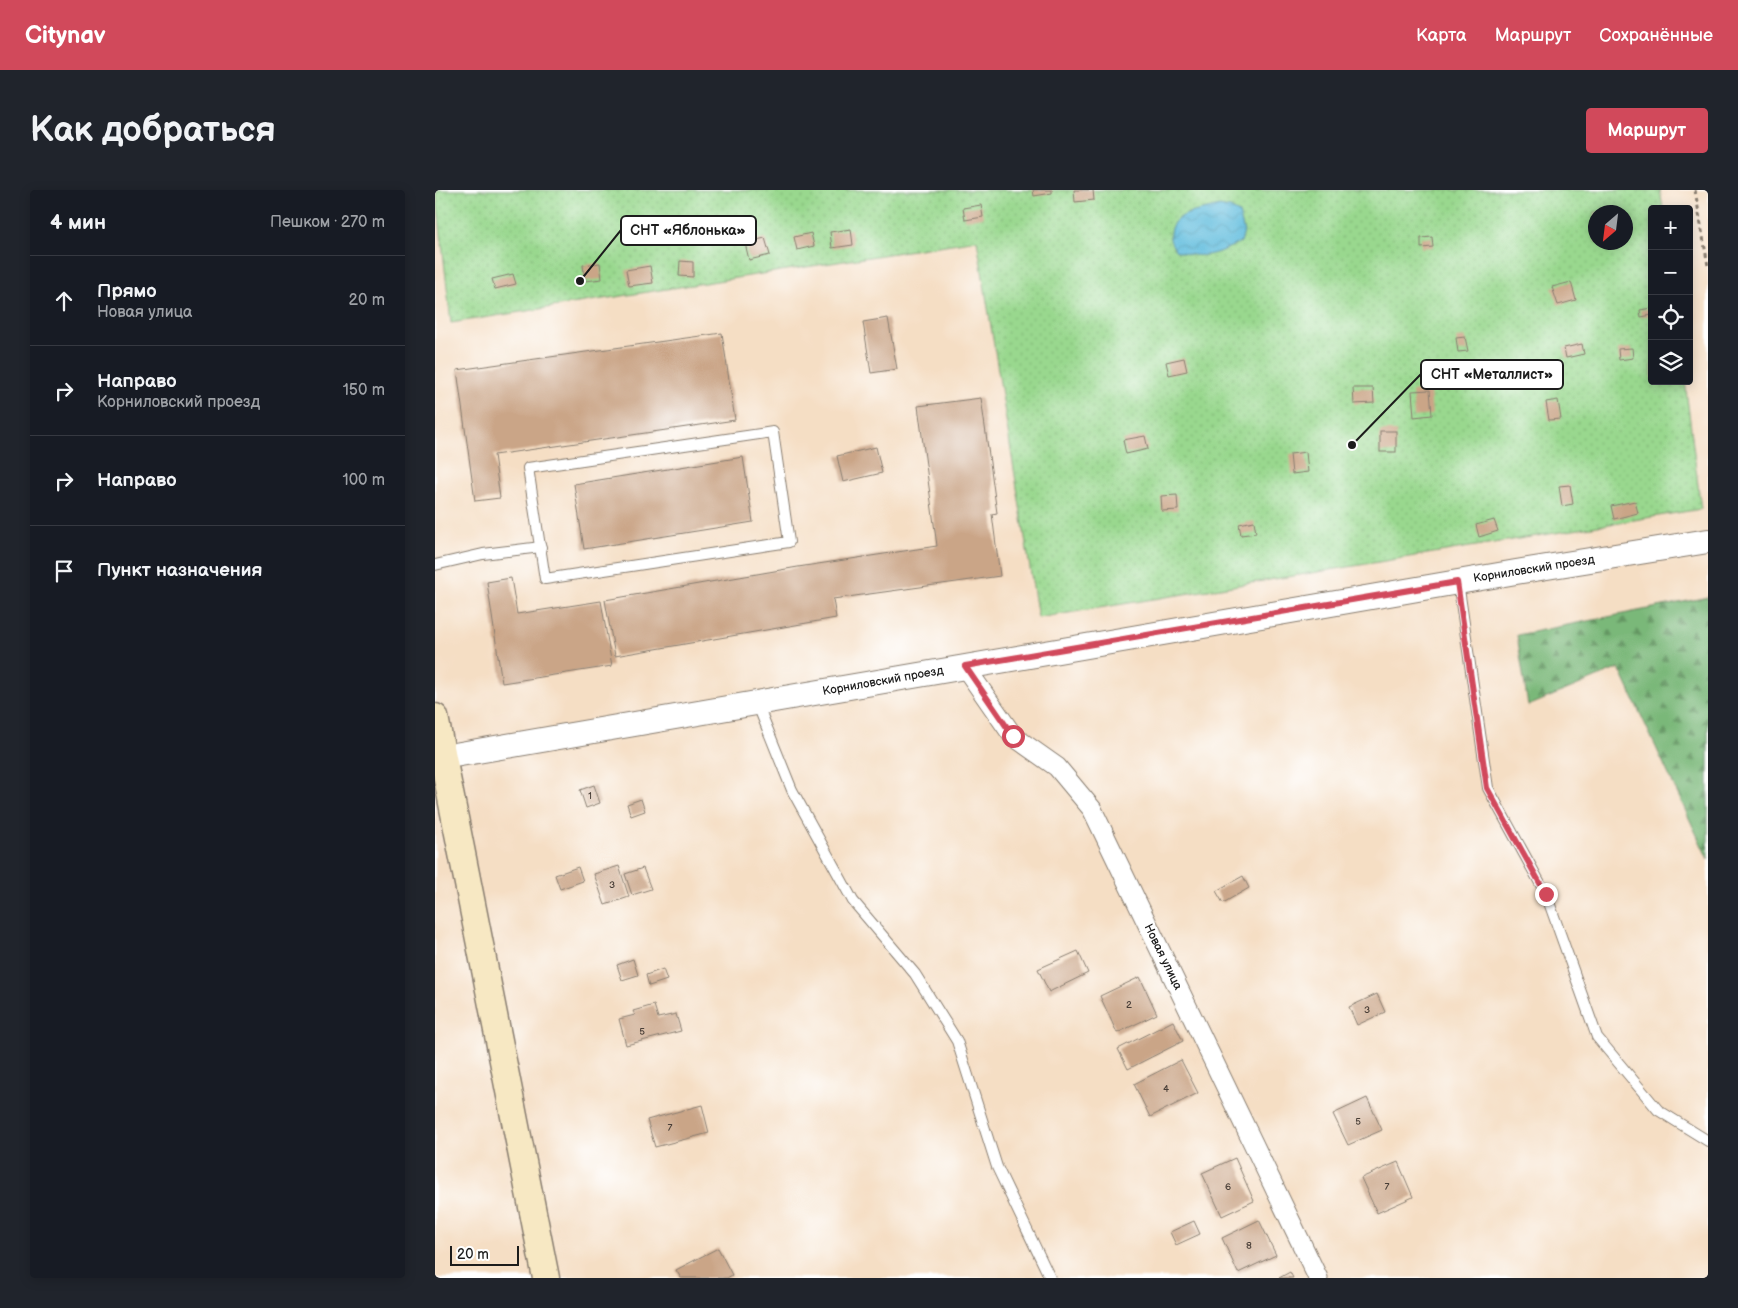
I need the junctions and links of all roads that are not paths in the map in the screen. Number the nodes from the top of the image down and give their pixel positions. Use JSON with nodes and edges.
{"nodes":[{"id":1,"x":1708,"y":541,"type":"edge"},
{"id":2,"x":541,"y":547,"type":"junction"},
{"id":3,"x":435,"y":565,"type":"edge"},
{"id":4,"x":1457,"y":582,"type":"junction"},
{"id":5,"x":965,"y":666,"type":"junction"},
{"id":6,"x":757,"y":703,"type":"junction"},
{"id":7,"x":435,"y":717,"type":"edge"},
{"id":8,"x":443,"y":757,"type":"junction"},
{"id":9,"x":1708,"y":1141,"type":"edge"},
{"id":10,"x":546,"y":1278,"type":"edge"},
{"id":11,"x":1050,"y":1278,"type":"edge"},
{"id":12,"x":1318,"y":1278,"type":"edge"}],
"edges":[{"from":1,"to":4,"type":"street","name":"Корниловский проезд"},
{"from":2,"to":2,"type":"lane"},
{"from":2,"to":3,"type":"lane"},
{"from":4,"to":5,"type":"street","name":"Корниловский проезд"},
{"from":4,"to":9,"type":"lane"},
{"from":5,"to":6,"type":"street","name":"Корниловский проезд"},
{"from":5,"to":12,"type":"street","name":"Новая улица"},
{"from":6,"to":8,"type":"street","name":"Корниловский проезд"},
{"from":6,"to":11,"type":"lane"},
{"from":7,"to":8,"type":"main road"},
{"from":8,"to":10,"type":"main road"}]}
